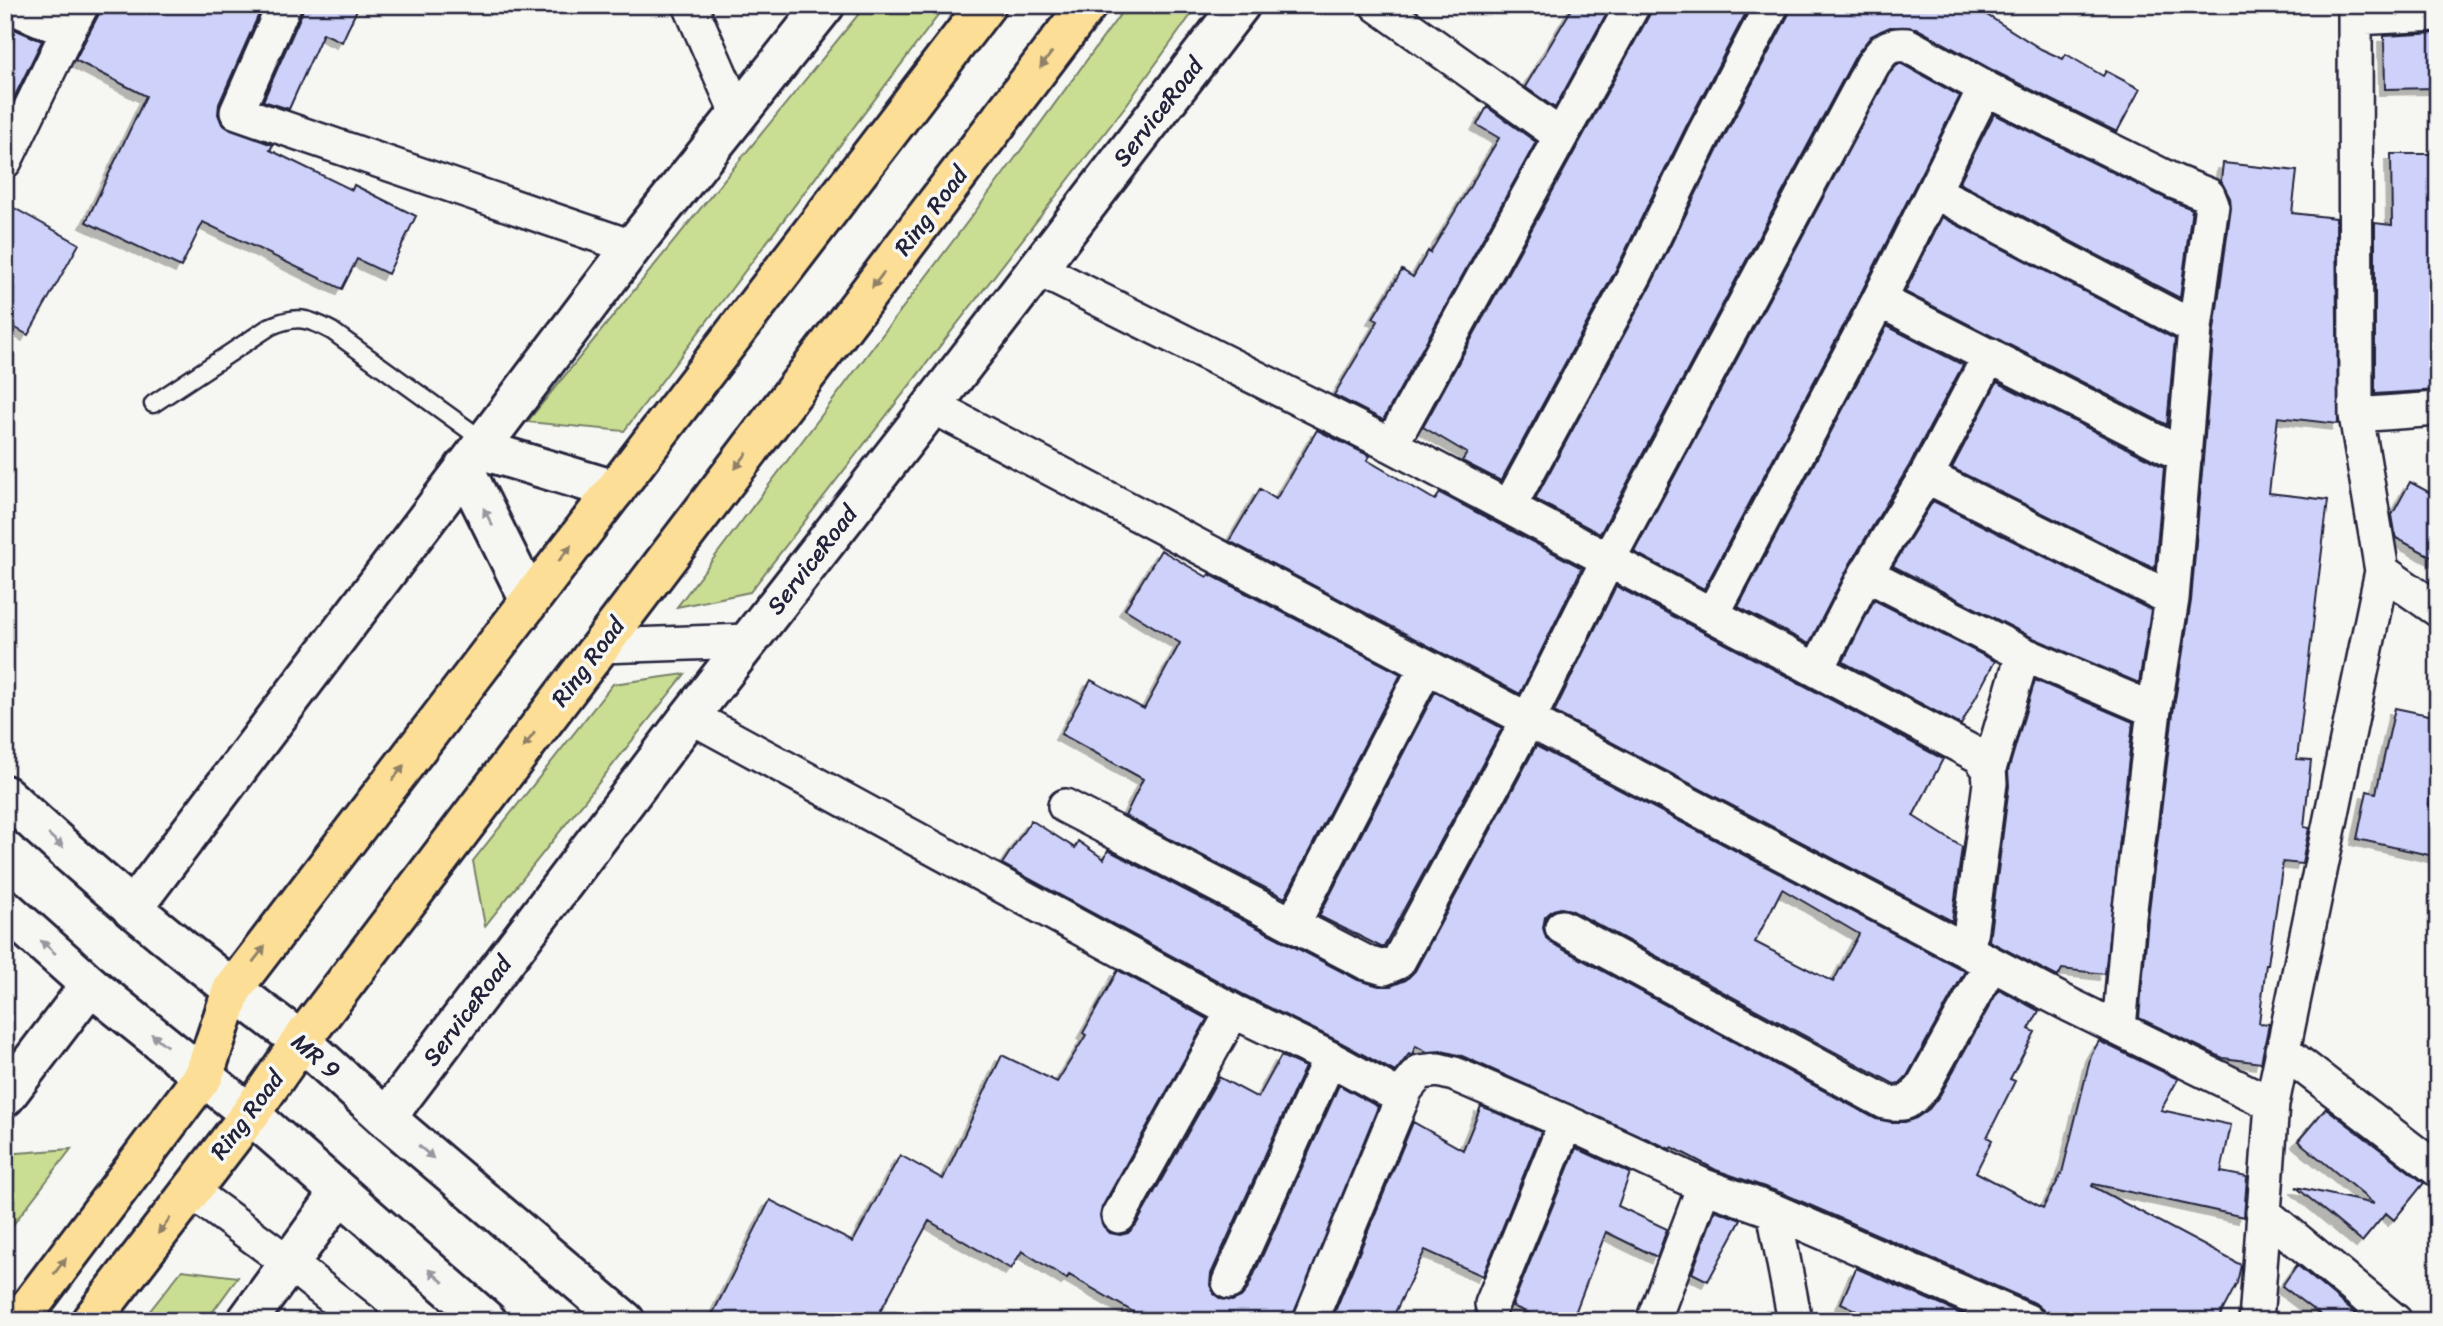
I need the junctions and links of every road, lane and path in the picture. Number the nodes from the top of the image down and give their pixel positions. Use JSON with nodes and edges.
{"nodes":[{"id":1,"x":7,"y":5,"type":"edge"},
{"id":2,"x":285,"y":5,"type":"edge"},
{"id":3,"x":690,"y":5,"type":"edge"},
{"id":4,"x":825,"y":5,"type":"edge"},
{"id":5,"x":986,"y":5,"type":"edge"},
{"id":6,"x":1087,"y":5,"type":"edge"},
{"id":7,"x":1240,"y":5,"type":"edge"},
{"id":8,"x":1377,"y":5,"type":"edge"},
{"id":9,"x":1633,"y":5,"type":"edge"},
{"id":10,"x":1772,"y":5,"type":"edge"},
{"id":11,"x":2355,"y":12,"type":"edge"},
{"id":12,"x":2438,"y":14,"type":"edge"},
{"id":13,"x":75,"y":18,"type":"edge"},
{"id":14,"x":1985,"y":88,"type":"junction"},
{"id":15,"x":737,"y":115,"type":"junction"},
{"id":16,"x":1561,"y":136,"type":"junction"},
{"id":17,"x":5,"y":161,"type":"edge"},
{"id":18,"x":1935,"y":192,"type":"junction"},
{"id":19,"x":632,"y":247,"type":"junction"},
{"id":20,"x":1038,"y":269,"type":"junction"},
{"id":21,"x":1879,"y":300,"type":"junction"},
{"id":22,"x":2195,"y":328,"type":"junction"},
{"id":23,"x":1990,"y":355,"type":"junction"},
{"id":24,"x":153,"y":404,"type":"dead end"},
{"id":25,"x":932,"y":406,"type":"junction"},
{"id":26,"x":2438,"y":409,"type":"edge"},
{"id":27,"x":2356,"y":415,"type":"junction"},
{"id":28,"x":1391,"y":445,"type":"junction"},
{"id":29,"x":475,"y":453,"type":"junction"},
{"id":30,"x":2185,"y":456,"type":"junction"},
{"id":31,"x":1926,"y":476,"type":"junction"},
{"id":32,"x":615,"y":489,"type":"junction"},
{"id":33,"x":1509,"y":507,"type":"junction"},
{"id":34,"x":1608,"y":560,"type":"junction"},
{"id":35,"x":2382,"y":571,"type":"junction"},
{"id":36,"x":1866,"y":574,"type":"junction"},
{"id":37,"x":2172,"y":599,"type":"junction"},
{"id":38,"x":529,"y":600,"type":"junction"},
{"id":39,"x":2438,"y":610,"type":"edge"},
{"id":40,"x":1712,"y":615,"type":"junction"},
{"id":41,"x":748,"y":641,"type":"junction"},
{"id":42,"x":601,"y":646,"type":"junction"},
{"id":43,"x":2023,"y":654,"type":"junction"},
{"id":44,"x":1426,"y":667,"type":"junction"},
{"id":45,"x":1817,"y":670,"type":"junction"},
{"id":46,"x":2154,"y":709,"type":"junction"},
{"id":47,"x":690,"y":716,"type":"junction"},
{"id":48,"x":1528,"y":720,"type":"junction"},
{"id":49,"x":1989,"y":769,"type":"junction"},
{"id":50,"x":5,"y":795,"type":"edge"},
{"id":51,"x":1065,"y":806,"type":"dead end"},
{"id":52,"x":5,"y":909,"type":"edge"},
{"id":53,"x":132,"y":909,"type":"junction"},
{"id":54,"x":1293,"y":924,"type":"junction"},
{"id":55,"x":1562,"y":927,"type":"dead end"},
{"id":56,"x":1980,"y":957,"type":"junction"},
{"id":57,"x":90,"y":985,"type":"junction"},
{"id":58,"x":232,"y":990,"type":"junction"},
{"id":59,"x":1234,"y":1012,"type":"junction"},
{"id":60,"x":2119,"y":1028,"type":"junction"},
{"id":61,"x":301,"y":1041,"type":"junction"},
{"id":62,"x":2282,"y":1050,"type":"junction"},
{"id":63,"x":1330,"y":1058,"type":"junction"},
{"id":64,"x":204,"y":1075,"type":"junction"},
{"id":65,"x":5,"y":1097,"type":"edge"},
{"id":66,"x":1402,"y":1098,"type":"junction"},
{"id":67,"x":2272,"y":1104,"type":"junction"},
{"id":68,"x":250,"y":1114,"type":"junction"},
{"id":69,"x":386,"y":1118,"type":"junction"},
{"id":70,"x":1566,"y":1122,"type":"junction"},
{"id":71,"x":2438,"y":1170,"type":"edge"},
{"id":72,"x":1704,"y":1186,"type":"junction"},
{"id":73,"x":191,"y":1191,"type":"junction"},
{"id":74,"x":340,"y":1193,"type":"junction"},
{"id":75,"x":1774,"y":1210,"type":"junction"},
{"id":76,"x":2263,"y":1212,"type":"junction"},
{"id":77,"x":1119,"y":1216,"type":"dead end"},
{"id":78,"x":289,"y":1263,"type":"junction"},
{"id":79,"x":1229,"y":1282,"type":"dead end"},
{"id":80,"x":1492,"y":1304,"type":"dead end"},
{"id":81,"x":19,"y":1321,"type":"edge"},
{"id":82,"x":91,"y":1321,"type":"edge"},
{"id":83,"x":247,"y":1321,"type":"edge"},
{"id":84,"x":362,"y":1321,"type":"edge"},
{"id":85,"x":487,"y":1321,"type":"edge"},
{"id":86,"x":625,"y":1321,"type":"edge"},
{"id":87,"x":1310,"y":1321,"type":"edge"},
{"id":88,"x":1653,"y":1321,"type":"edge"},
{"id":89,"x":1795,"y":1321,"type":"edge"},
{"id":90,"x":2027,"y":1321,"type":"edge"},
{"id":91,"x":2256,"y":1321,"type":"edge"},
{"id":92,"x":2395,"y":1321,"type":"edge"}],
"edges":[{"from":1,"to":13,"type":"street"},
{"from":2,"to":19,"type":"street"},
{"from":3,"to":15,"type":"street"},
{"from":4,"to":15,"type":"street"},
{"from":5,"to":32,"type":"main road"},
{"from":6,"to":42,"type":"main road","name":"Ring Road","one_way":true},
{"from":7,"to":20,"type":"street","name":"ServiceRoad"},
{"from":8,"to":16,"type":"street"},
{"from":9,"to":16,"type":"street"},
{"from":10,"to":33,"type":"street"},
{"from":11,"to":12,"type":"street"},
{"from":11,"to":27,"type":"street"},
{"from":13,"to":17,"type":"street"},
{"from":14,"to":18,"type":"street"},
{"from":14,"to":22,"type":"street"},
{"from":14,"to":34,"type":"street"},
{"from":15,"to":19,"type":"street"},
{"from":16,"to":28,"type":"street"},
{"from":18,"to":21,"type":"street"},
{"from":18,"to":22,"type":"street"},
{"from":19,"to":29,"type":"street"},
{"from":20,"to":25,"type":"street","name":"ServiceRoad"},
{"from":20,"to":28,"type":"street"},
{"from":21,"to":23,"type":"street"},
{"from":21,"to":40,"type":"street"},
{"from":22,"to":30,"type":"street"},
{"from":23,"to":30,"type":"street"},
{"from":23,"to":31,"type":"street"},
{"from":24,"to":29,"type":"lane"},
{"from":25,"to":41,"type":"street","name":"ServiceRoad"},
{"from":25,"to":44,"type":"street"},
{"from":26,"to":27,"type":"street"},
{"from":27,"to":35,"type":"street"},
{"from":28,"to":33,"type":"street"},
{"from":29,"to":32,"type":"street"},
{"from":38,"to":29,"type":"street","one_way":true},
{"from":29,"to":53,"type":"street"},
{"from":30,"to":37,"type":"street"},
{"from":31,"to":36,"type":"street"},
{"from":31,"to":37,"type":"street"},
{"from":38,"to":32,"type":"main road","one_way":true},
{"from":33,"to":34,"type":"street"},
{"from":34,"to":40,"type":"street"},
{"from":34,"to":48,"type":"street"},
{"from":35,"to":39,"type":"street"},
{"from":35,"to":62,"type":"street"},
{"from":36,"to":43,"type":"street"},
{"from":36,"to":45,"type":"street"},
{"from":37,"to":46,"type":"street"},
{"from":58,"to":38,"type":"main road","one_way":true},
{"from":40,"to":45,"type":"street"},
{"from":41,"to":42,"type":"street"},
{"from":41,"to":47,"type":"street","name":"ServiceRoad"},
{"from":42,"to":61,"type":"main road","name":"Ring Road","one_way":true},
{"from":43,"to":46,"type":"street"},
{"from":43,"to":49,"type":"street"},
{"from":44,"to":48,"type":"street"},
{"from":44,"to":54,"type":"street"},
{"from":45,"to":49,"type":"street"},
{"from":46,"to":60,"type":"street"},
{"from":47,"to":59,"type":"street"},
{"from":47,"to":69,"type":"street","name":"ServiceRoad"},
{"from":48,"to":54,"type":"street"},
{"from":48,"to":56,"type":"street"},
{"from":49,"to":56,"type":"street"},
{"from":50,"to":53,"type":"street","name":"MR 9","one_way":true},
{"from":51,"to":54,"type":"street"},
{"from":57,"to":52,"type":"street","one_way":true},
{"from":53,"to":58,"type":"street","name":"MR 9"},
{"from":55,"to":56,"type":"street"},
{"from":56,"to":60,"type":"street"},
{"from":64,"to":57,"type":"street","one_way":true},
{"from":57,"to":65,"type":"street"},
{"from":58,"to":61,"type":"street","name":"MR 9"},
{"from":58,"to":64,"type":"main road"},
{"from":59,"to":63,"type":"street"},
{"from":59,"to":77,"type":"street"},
{"from":60,"to":67,"type":"street"},
{"from":61,"to":68,"type":"main road","name":"Ring Road"},
{"from":61,"to":69,"type":"street","name":"MR 9"},
{"from":62,"to":67,"type":"street"},
{"from":62,"to":71,"type":"street"},
{"from":63,"to":66,"type":"street"},
{"from":63,"to":79,"type":"street"},
{"from":64,"to":68,"type":"street"},
{"from":81,"to":64,"type":"main road","one_way":true},
{"from":66,"to":70,"type":"street"},
{"from":66,"to":87,"type":"street"},
{"from":67,"to":76,"type":"street"},
{"from":68,"to":73,"type":"main road","name":"Ring Road"},
{"from":68,"to":74,"type":"street"},
{"from":69,"to":86,"type":"street","name":"MR 9","one_way":true},
{"from":70,"to":72,"type":"street"},
{"from":70,"to":80,"type":"street"},
{"from":72,"to":75,"type":"street"},
{"from":72,"to":88,"type":"street"},
{"from":73,"to":78,"type":"street"},
{"from":73,"to":82,"type":"main road","name":"Ring Road","one_way":true},
{"from":74,"to":78,"type":"street"},
{"from":85,"to":74,"type":"street","one_way":true},
{"from":75,"to":89,"type":"street"},
{"from":75,"to":90,"type":"street"},
{"from":76,"to":91,"type":"street"},
{"from":76,"to":92,"type":"street"},
{"from":78,"to":83,"type":"street"},
{"from":78,"to":84,"type":"street"}]}
